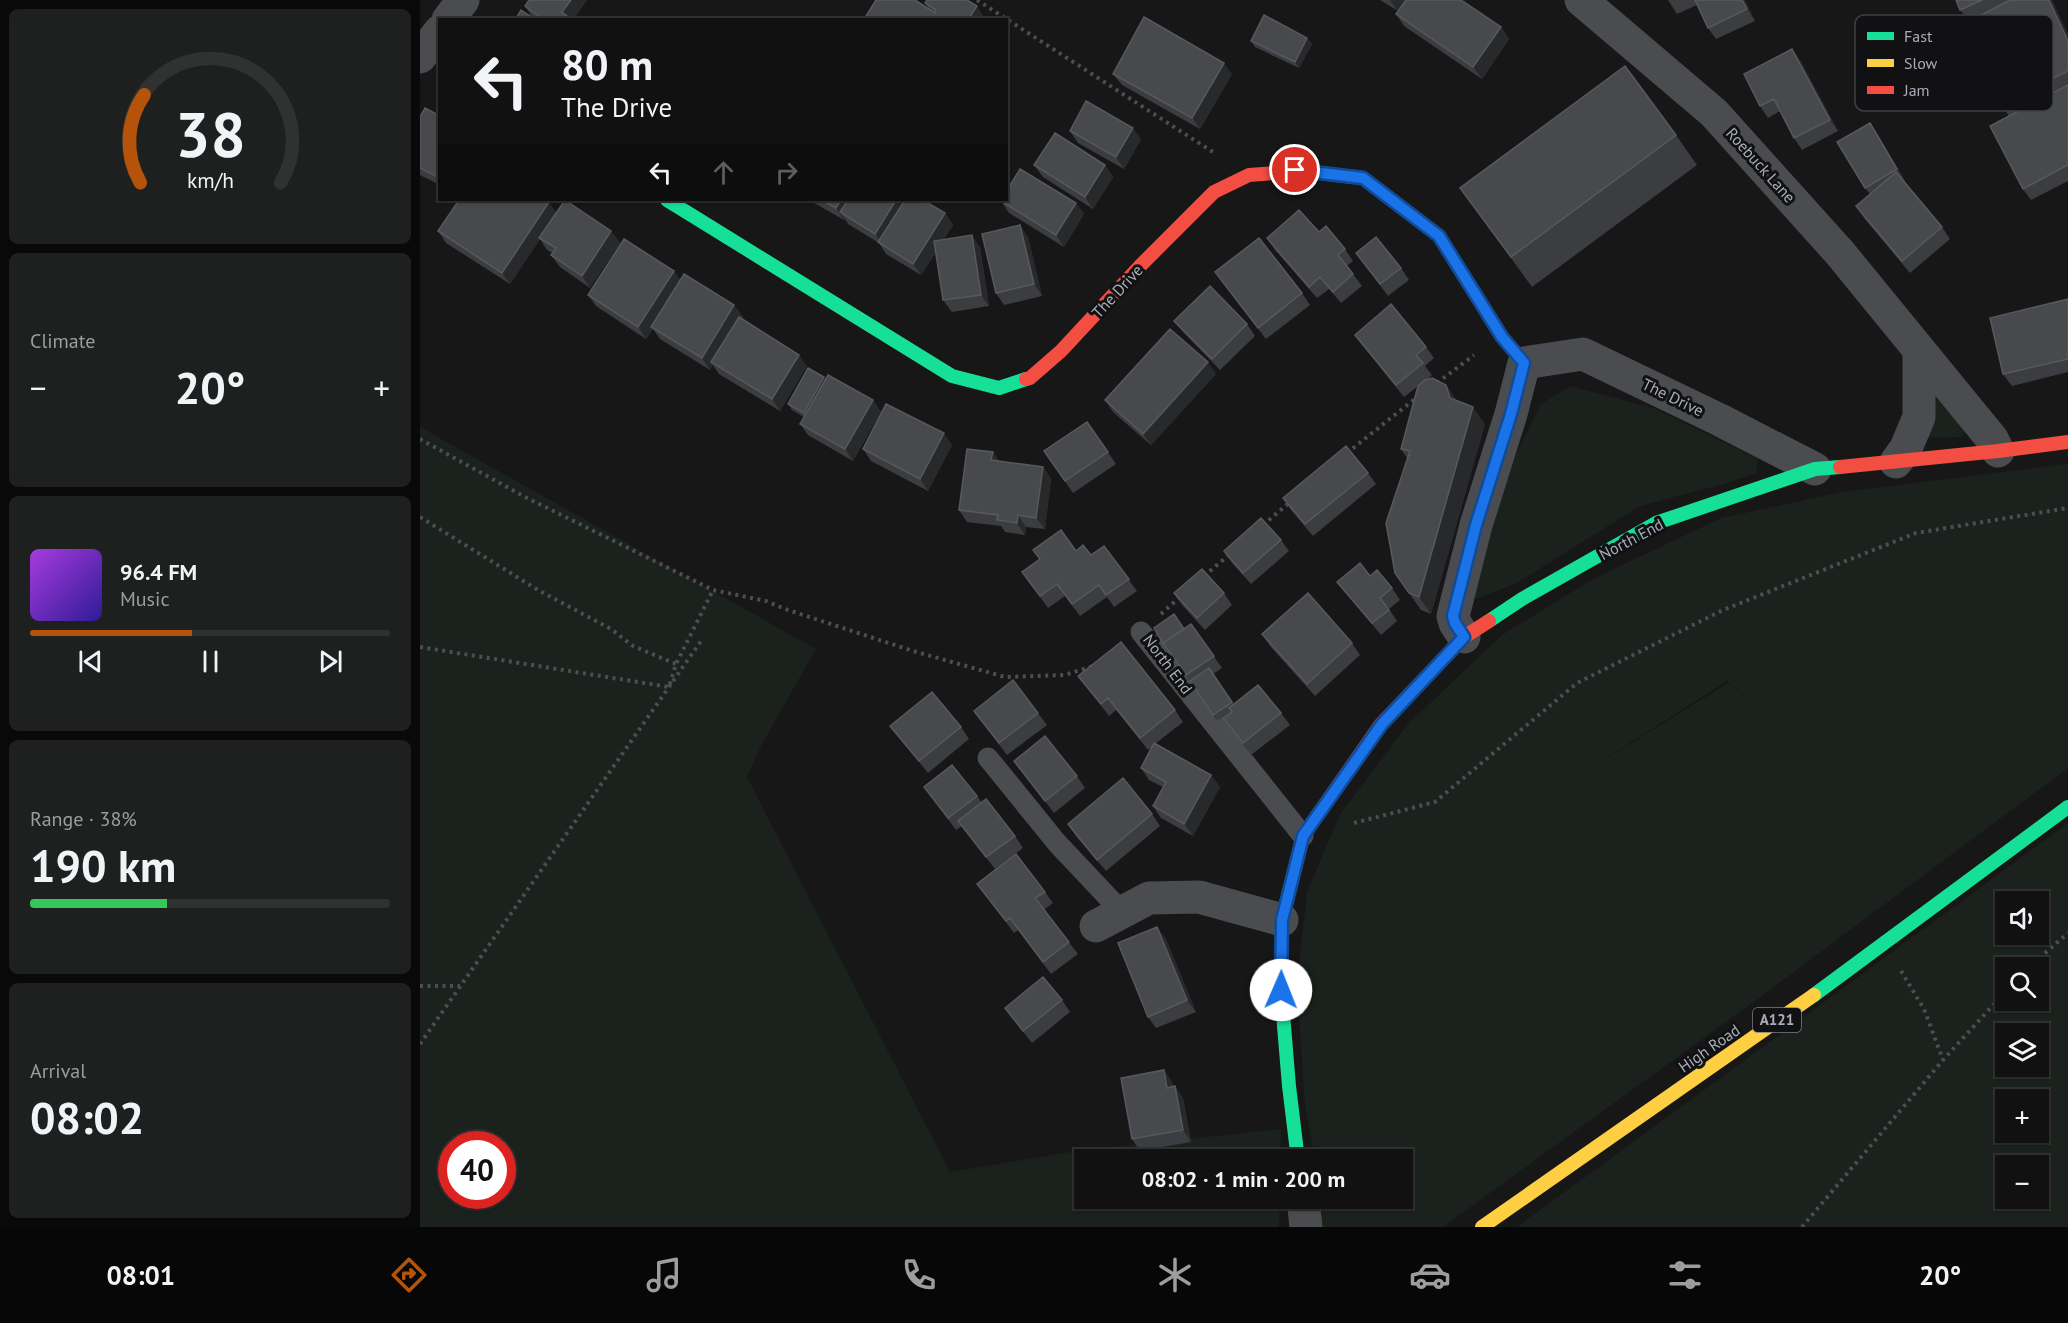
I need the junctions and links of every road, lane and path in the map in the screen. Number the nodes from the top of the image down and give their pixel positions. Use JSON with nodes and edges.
{"nodes":[{"id":1,"x":463,"y":0,"type":"edge"},
{"id":2,"x":976,"y":0,"type":"edge"},
{"id":3,"x":1581,"y":0,"type":"edge"},
{"id":4,"x":450,"y":18,"type":"edge"},
{"id":5,"x":1004,"y":18,"type":"edge"},
{"id":6,"x":1008,"y":21,"type":"edge"},
{"id":7,"x":1249,"y":175,"type":"junction"},
{"id":8,"x":669,"y":201,"type":"edge"},
{"id":9,"x":1502,"y":337,"type":"junction"},
{"id":10,"x":1919,"y":351,"type":"junction"},
{"id":11,"x":1524,"y":363,"type":"junction"},
{"id":12,"x":1434,"y":385,"type":"edge"},
{"id":13,"x":1425,"y":392,"type":"edge"},
{"id":14,"x":420,"y":439,"type":"edge"},
{"id":15,"x":2068,"y":442,"type":"edge"},
{"id":16,"x":1998,"y":451,"type":"junction"},
{"id":17,"x":1341,"y":458,"type":"edge"},
{"id":18,"x":1896,"y":462,"type":"junction"},
{"id":19,"x":1815,"y":469,"type":"junction"},
{"id":20,"x":1297,"y":496,"type":"edge"},
{"id":21,"x":2068,"y":508,"type":"edge"},
{"id":22,"x":420,"y":517,"type":"edge"},
{"id":23,"x":1261,"y":526,"type":"edge"},
{"id":24,"x":1235,"y":549,"type":"edge"},
{"id":25,"x":1199,"y":580,"type":"edge"},
{"id":26,"x":713,"y":590,"type":"junction"},
{"id":27,"x":1182,"y":595,"type":"edge"},
{"id":28,"x":1141,"y":632,"type":"joint"},
{"id":29,"x":1464,"y":637,"type":"junction"},
{"id":30,"x":701,"y":642,"type":"dead end"},
{"id":31,"x":420,"y":647,"type":"edge"},
{"id":32,"x":1099,"y":661,"type":"edge"},
{"id":33,"x":676,"y":664,"type":"junction"},
{"id":34,"x":988,"y":758,"type":"dead end"},
{"id":35,"x":2068,"y":807,"type":"edge"},
{"id":36,"x":1303,"y":836,"type":"junction"},
{"id":37,"x":1109,"y":919,"type":"joint"},
{"id":38,"x":1282,"y":920,"type":"junction"},
{"id":39,"x":2068,"y":933,"type":"edge"},
{"id":40,"x":2041,"y":957,"type":"edge"},
{"id":41,"x":420,"y":986,"type":"edge"},
{"id":42,"x":461,"y":986,"type":"junction"},
{"id":43,"x":1995,"y":1003,"type":"edge"},
{"id":44,"x":420,"y":1044,"type":"edge"},
{"id":45,"x":1297,"y":1149,"type":"edge"},
{"id":46,"x":1304,"y":1209,"type":"edge"},
{"id":47,"x":1306,"y":1227,"type":"edge"},
{"id":48,"x":1482,"y":1227,"type":"edge"},
{"id":49,"x":1802,"y":1227,"type":"edge"}],
"edges":[{"from":1,"to":4,"type":"street"},
{"from":2,"to":5,"type":"path"},
{"from":3,"to":10,"type":"street","name":"Roebuck Lane"},
{"from":6,"to":7,"type":"path"},
{"from":7,"to":8,"type":"street","name":"The Drive"},
{"from":7,"to":9,"type":"street","name":"The Drive"},
{"from":9,"to":11,"type":"street","name":"The Drive"},
{"from":9,"to":12,"type":"path"},
{"from":10,"to":16,"type":"street","name":"Roebuck Lane"},
{"from":10,"to":18,"type":"street"},
{"from":11,"to":19,"type":"street","name":"The Drive"},
{"from":11,"to":29,"type":"street"},
{"from":13,"to":17,"type":"path"},
{"from":14,"to":26,"type":"path"},
{"from":15,"to":16,"type":"street","name":"North End"},
{"from":16,"to":18,"type":"street","name":"North End"},
{"from":18,"to":19,"type":"street","name":"North End"},
{"from":19,"to":29,"type":"street","name":"North End"},
{"from":20,"to":23,"type":"path"},
{"from":21,"to":36,"type":"path"},
{"from":22,"to":33,"type":"path"},
{"from":24,"to":25,"type":"path"},
{"from":26,"to":32,"type":"path"},
{"from":26,"to":33,"type":"path"},
{"from":27,"to":28,"type":"path","name":"North End"},
{"from":28,"to":36,"type":"lane","name":"North End"},
{"from":29,"to":36,"type":"street","name":"North End"},
{"from":30,"to":42,"type":"path"},
{"from":31,"to":33,"type":"path"},
{"from":34,"to":37,"type":"lane"},
{"from":35,"to":48,"type":"street","name":"High Road","number":"A121"},
{"from":36,"to":38,"type":"street","name":"North End"},
{"from":37,"to":38,"type":"street"},
{"from":38,"to":45,"type":"street","name":"North End"},
{"from":39,"to":40,"type":"path"},
{"from":41,"to":42,"type":"path"},
{"from":42,"to":44,"type":"path"},
{"from":43,"to":49,"type":"path"},
{"from":46,"to":47,"type":"street"}]}
